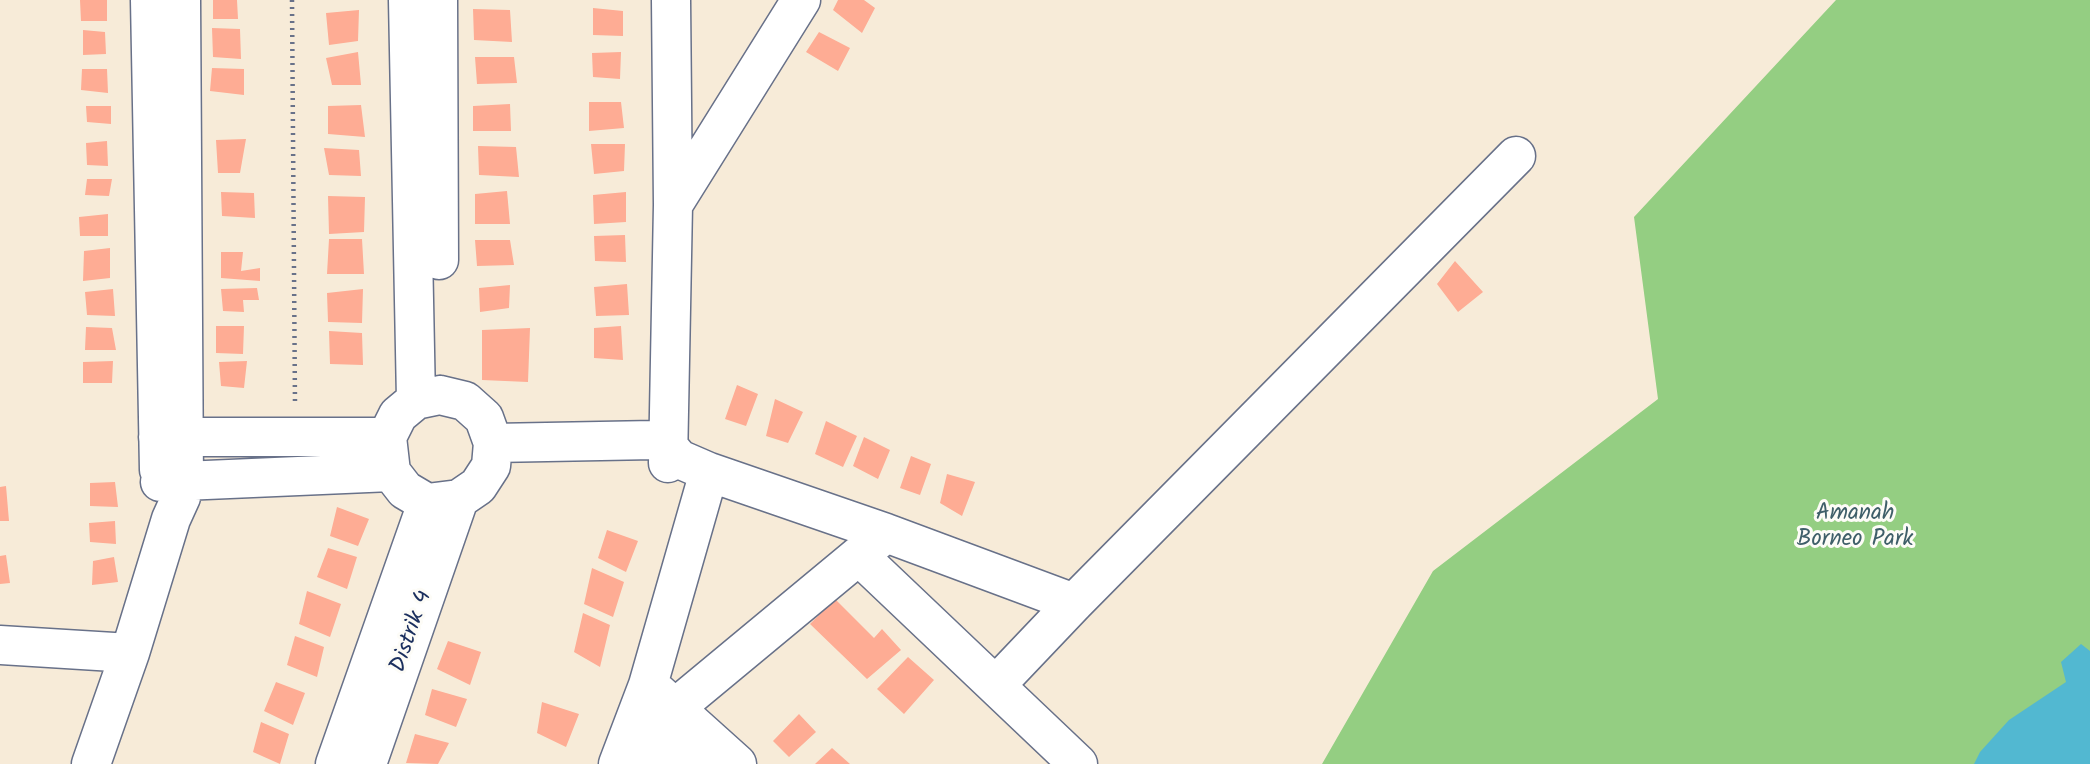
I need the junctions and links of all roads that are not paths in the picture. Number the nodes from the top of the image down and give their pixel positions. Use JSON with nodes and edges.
{"nodes":[{"id":1,"x":150,"y":0,"type":"edge"},
{"id":2,"x":181,"y":0,"type":"edge"},
{"id":3,"x":408,"y":0,"type":"edge"},
{"id":4,"x":438,"y":0,"type":"edge"},
{"id":5,"x":671,"y":0,"type":"edge"},
{"id":6,"x":801,"y":0,"type":"edge"},
{"id":7,"x":1516,"y":156,"type":"dead end"},
{"id":8,"x":673,"y":205,"type":"junction"},
{"id":9,"x":428,"y":397,"type":"junction"},
{"id":10,"x":172,"y":437,"type":"junction"},
{"id":11,"x":492,"y":454,"type":"junction"},
{"id":12,"x":389,"y":455,"type":"junction"},
{"id":13,"x":681,"y":460,"type":"junction"},
{"id":14,"x":172,"y":482,"type":"junction"},
{"id":15,"x":443,"y":501,"type":"junction"},
{"id":16,"x":872,"y":545,"type":"junction"},
{"id":17,"x":1074,"y":603,"type":"junction"},
{"id":18,"x":0,"y":645,"type":"edge"},
{"id":19,"x":130,"y":653,"type":"junction"},
{"id":20,"x":996,"y":685,"type":"junction"},
{"id":21,"x":654,"y":721,"type":"edge"},
{"id":22,"x":91,"y":764,"type":"edge"},
{"id":23,"x":335,"y":764,"type":"edge"},
{"id":24,"x":367,"y":764,"type":"edge"},
{"id":25,"x":618,"y":764,"type":"edge"},
{"id":26,"x":693,"y":764,"type":"edge"},
{"id":27,"x":737,"y":764,"type":"edge"},
{"id":28,"x":1078,"y":764,"type":"edge"}],
"edges":[{"from":1,"to":10,"type":"street"},
{"from":2,"to":10,"type":"street"},
{"from":3,"to":9,"type":"street"},
{"from":4,"to":9,"type":"street"},
{"from":5,"to":8,"type":"street"},
{"from":6,"to":8,"type":"street"},
{"from":7,"to":17,"type":"street"},
{"from":8,"to":13,"type":"street"},
{"from":9,"to":11,"type":"street"},
{"from":9,"to":12,"type":"street"},
{"from":10,"to":12,"type":"street"},
{"from":10,"to":14,"type":"street"},
{"from":11,"to":13,"type":"street"},
{"from":11,"to":15,"type":"street"},
{"from":12,"to":14,"type":"street"},
{"from":12,"to":15,"type":"street"},
{"from":13,"to":16,"type":"street"},
{"from":13,"to":21,"type":"street"},
{"from":14,"to":19,"type":"street"},
{"from":15,"to":23,"type":"street","name":"Distrik 4"},
{"from":15,"to":24,"type":"street","name":"Distrik 4"},
{"from":16,"to":17,"type":"street"},
{"from":16,"to":20,"type":"street"},
{"from":16,"to":21,"type":"street"},
{"from":17,"to":20,"type":"street"},
{"from":18,"to":19,"type":"street"},
{"from":19,"to":22,"type":"street"},
{"from":20,"to":28,"type":"street"},
{"from":21,"to":25,"type":"street"},
{"from":21,"to":26,"type":"street"},
{"from":21,"to":27,"type":"street"}]}
